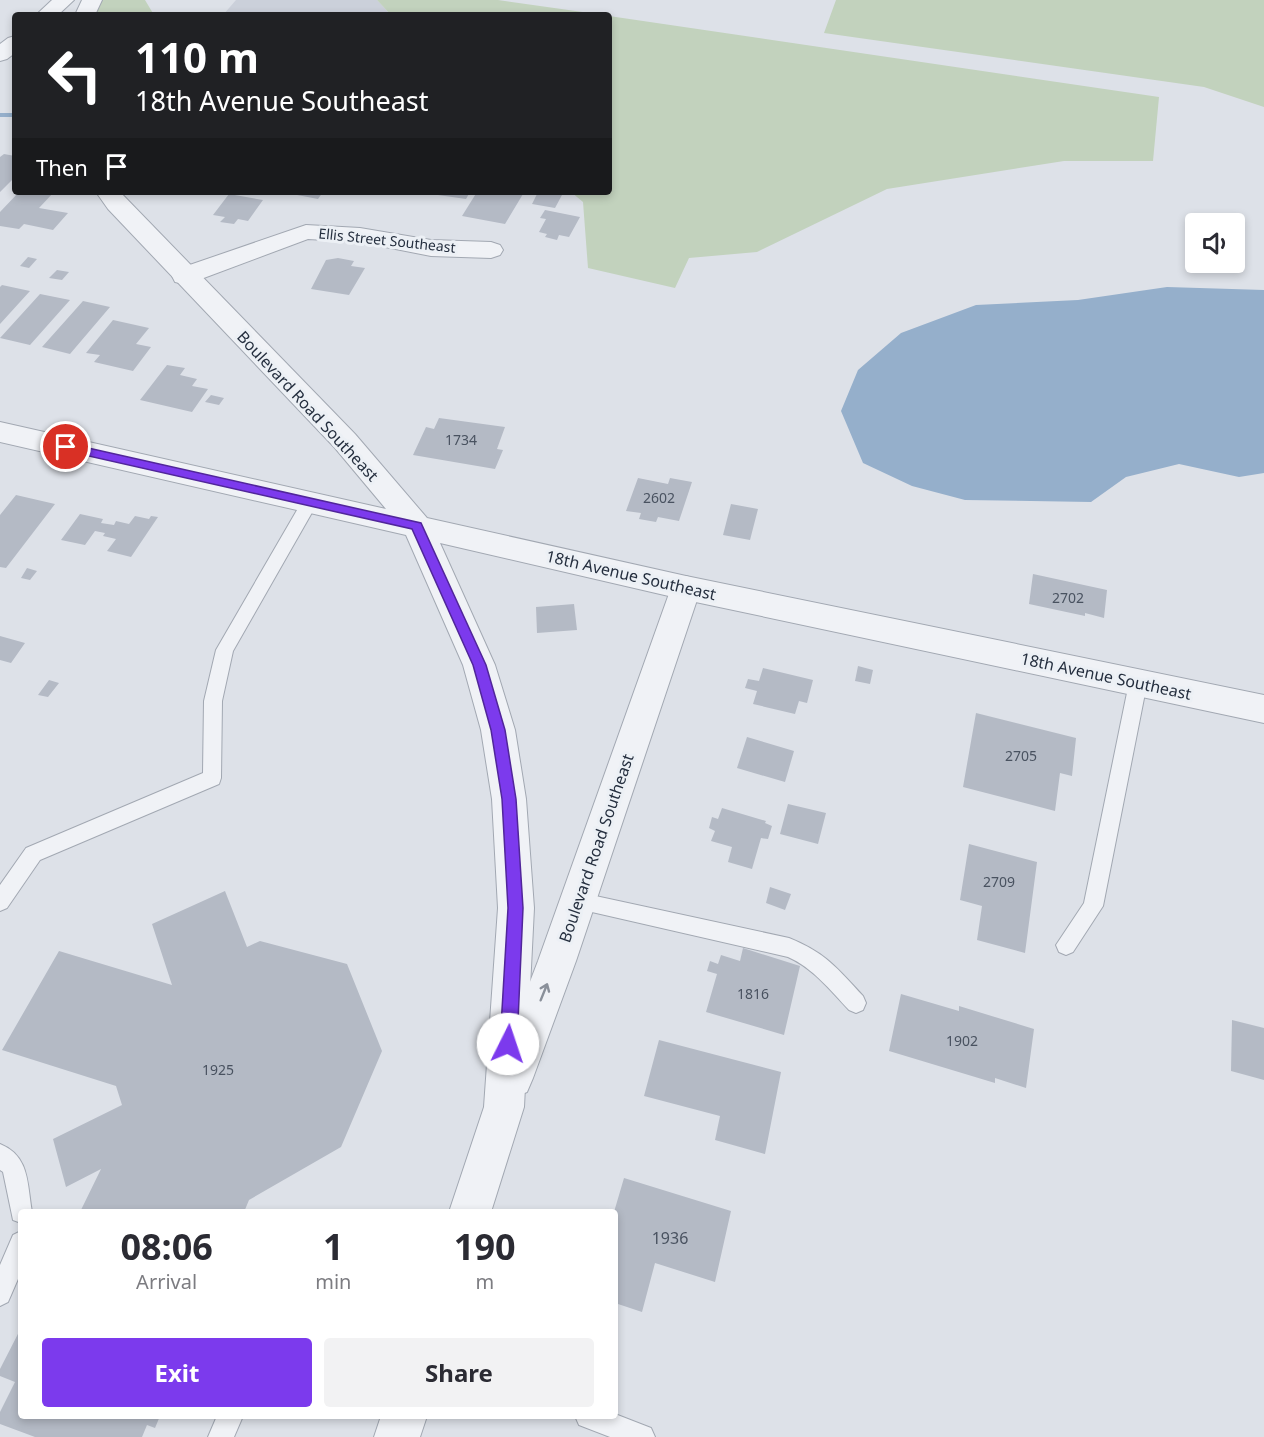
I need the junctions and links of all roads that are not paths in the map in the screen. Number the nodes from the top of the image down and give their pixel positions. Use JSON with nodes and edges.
{"nodes":[{"id":1,"x":64,"y":0,"type":"edge"},
{"id":2,"x":50,"y":12,"type":"edge"},
{"id":3,"x":12,"y":45,"type":"edge"},
{"id":4,"x":0,"y":55,"type":"edge"},
{"id":5,"x":110,"y":195,"type":"edge"},
{"id":6,"x":491,"y":250,"type":"dead end"},
{"id":7,"x":184,"y":276,"type":"junction"},
{"id":8,"x":0,"y":432,"type":"edge"},
{"id":9,"x":310,"y":502,"type":"junction"},
{"id":10,"x":417,"y":526,"type":"junction"},
{"id":11,"x":686,"y":588,"type":"junction"},
{"id":12,"x":1138,"y":683,"type":"junction"},
{"id":13,"x":1264,"y":710,"type":"edge"},
{"id":14,"x":577,"y":901,"type":"junction"},
{"id":15,"x":0,"y":902,"type":"edge"},
{"id":16,"x":1066,"y":945,"type":"dead end"},
{"id":17,"x":856,"y":1003,"type":"dead end"},
{"id":18,"x":504,"y":1107,"type":"junction"},
{"id":19,"x":0,"y":1155,"type":"edge"},
{"id":20,"x":20,"y":1209,"type":"edge"},
{"id":21,"x":471,"y":1209,"type":"edge"},
{"id":22,"x":18,"y":1250,"type":"edge"},
{"id":23,"x":0,"y":1294,"type":"edge"},
{"id":24,"x":229,"y":1419,"type":"edge"},
{"id":25,"x":403,"y":1419,"type":"edge"},
{"id":26,"x":596,"y":1419,"type":"edge"},
{"id":27,"x":221,"y":1437,"type":"edge"},
{"id":28,"x":397,"y":1437,"type":"edge"},
{"id":29,"x":642,"y":1437,"type":"edge"}],
"edges":[{"from":1,"to":2,"type":"street"},
{"from":3,"to":4,"type":"street"},
{"from":5,"to":7,"type":"street","name":"Boulevard Road Southeast"},
{"from":6,"to":7,"type":"street","name":"Ellis Street Southeast"},
{"from":7,"to":10,"type":"street","name":"Boulevard Road Southeast"},
{"from":8,"to":9,"type":"street","name":"18th Avenue Southeast"},
{"from":9,"to":10,"type":"street","name":"18th Avenue Southeast"},
{"from":9,"to":15,"type":"lane"},
{"from":10,"to":11,"type":"street","name":"18th Avenue Southeast"},
{"from":10,"to":18,"type":"street","name":"Boulevard Road Southeast"},
{"from":11,"to":12,"type":"street","name":"18th Avenue Southeast"},
{"from":11,"to":14,"type":"street","name":"Boulevard Road Southeast"},
{"from":12,"to":13,"type":"street","name":"18th Avenue Southeast"},
{"from":12,"to":16,"type":"lane"},
{"from":14,"to":17,"type":"lane"},
{"from":18,"to":14,"type":"street","name":"Boulevard Road Southeast","one_way":true},
{"from":18,"to":21,"type":"street","name":"Boulevard Road Southeast"},
{"from":19,"to":20,"type":"lane"},
{"from":22,"to":23,"type":"lane"},
{"from":24,"to":27,"type":"lane"},
{"from":25,"to":28,"type":"street"},
{"from":26,"to":29,"type":"lane"}]}
